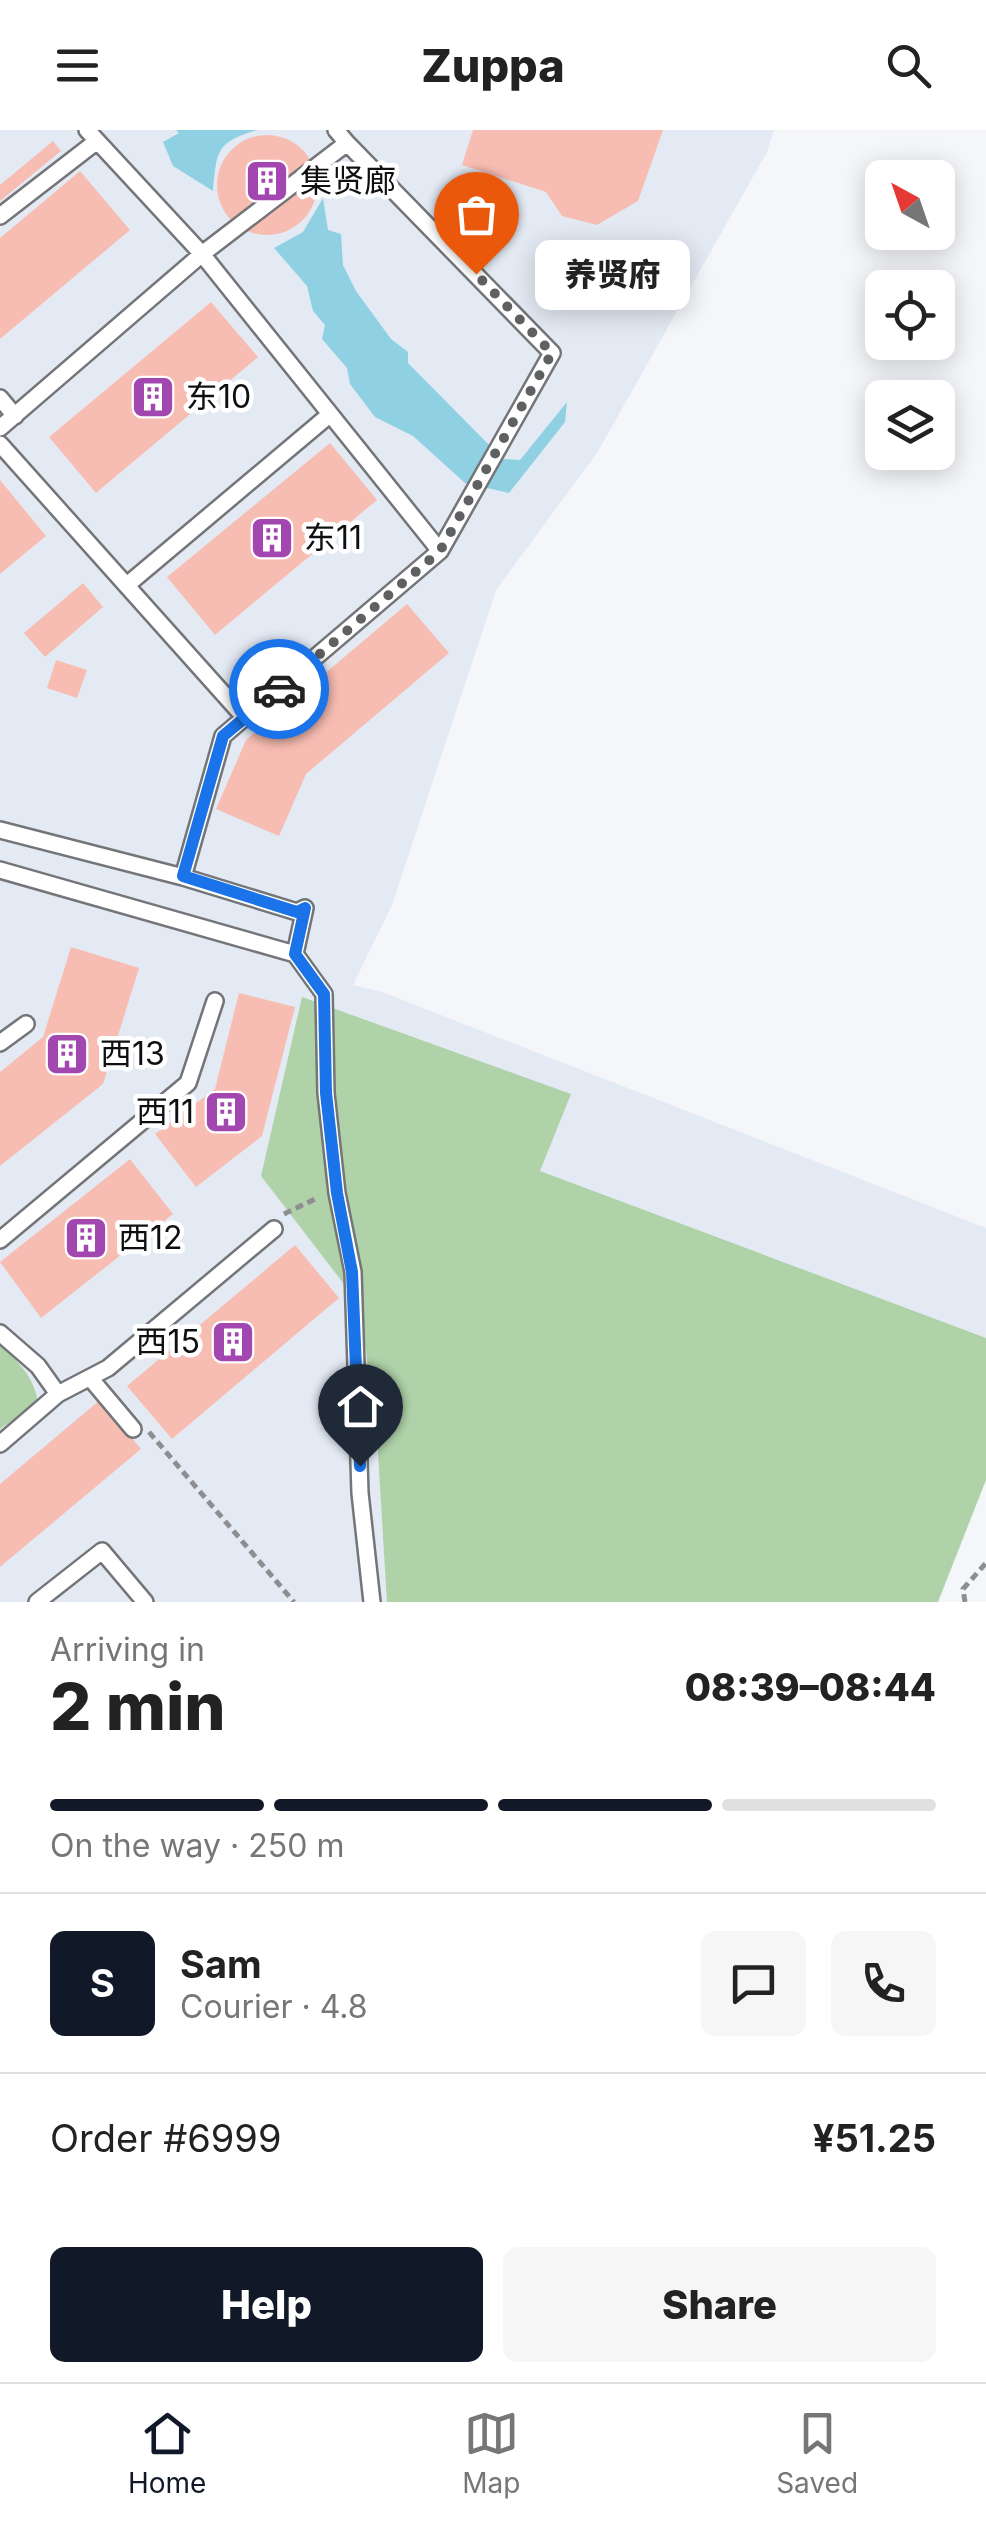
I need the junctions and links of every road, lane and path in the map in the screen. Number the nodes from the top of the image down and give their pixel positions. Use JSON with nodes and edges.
{"nodes":[{"id":1,"x":336,"y":130,"type":"edge"},
{"id":2,"x":92,"y":135,"type":"edge"},
{"id":3,"x":347,"y":144,"type":"junction"},
{"id":4,"x":0,"y":216,"type":"edge"},
{"id":5,"x":202,"y":254,"type":"junction"},
{"id":6,"x":0,"y":398,"type":"edge"},
{"id":7,"x":15,"y":416,"type":"junction"},
{"id":8,"x":328,"y":416,"type":"junction"},
{"id":9,"x":0,"y":428,"type":"edge"},
{"id":10,"x":0,"y":444,"type":"edge"},
{"id":11,"x":440,"y":551,"type":"junction"},
{"id":12,"x":127,"y":585,"type":"junction"},
{"id":13,"x":245,"y":718,"type":"junction"},
{"id":14,"x":0,"y":830,"type":"edge"},
{"id":15,"x":0,"y":870,"type":"edge"},
{"id":16,"x":183,"y":876,"type":"junction"},
{"id":17,"x":295,"y":954,"type":"junction"},
{"id":18,"x":215,"y":1001,"type":"dead end"},
{"id":19,"x":26,"y":1024,"type":"dead end"},
{"id":20,"x":0,"y":1043,"type":"edge"},
{"id":21,"x":337,"y":1193,"type":"junction"},
{"id":22,"x":274,"y":1229,"type":"joint"},
{"id":23,"x":0,"y":1240,"type":"edge"},
{"id":24,"x":0,"y":1333,"type":"edge"},
{"id":25,"x":91,"y":1379,"type":"junction"},
{"id":26,"x":58,"y":1394,"type":"junction"},
{"id":27,"x":132,"y":1429,"type":"joint"},
{"id":28,"x":0,"y":1444,"type":"edge"},
{"id":29,"x":986,"y":1563,"type":"edge"},
{"id":30,"x":37,"y":1602,"type":"edge"},
{"id":31,"x":144,"y":1602,"type":"edge"},
{"id":32,"x":294,"y":1602,"type":"edge"},
{"id":33,"x":372,"y":1602,"type":"edge"},
{"id":34,"x":965,"y":1602,"type":"edge"}],
"edges":[{"from":1,"to":3,"type":"lane"},
{"from":2,"to":4,"type":"lane"},
{"from":2,"to":5,"type":"lane"},
{"from":3,"to":5,"type":"lane"},
{"from":3,"to":11,"type":"lane"},
{"from":5,"to":7,"type":"lane"},
{"from":5,"to":8,"type":"lane"},
{"from":6,"to":7,"type":"lane"},
{"from":7,"to":9,"type":"lane"},
{"from":8,"to":11,"type":"lane"},
{"from":8,"to":12,"type":"lane"},
{"from":10,"to":12,"type":"lane"},
{"from":11,"to":13,"type":"lane"},
{"from":12,"to":13,"type":"lane"},
{"from":13,"to":16,"type":"lane"},
{"from":14,"to":16,"type":"lane"},
{"from":15,"to":17,"type":"lane"},
{"from":16,"to":17,"type":"lane"},
{"from":17,"to":21,"type":"lane"},
{"from":18,"to":23,"type":"lane"},
{"from":19,"to":20,"type":"lane"},
{"from":21,"to":22,"type":"path"},
{"from":21,"to":33,"type":"lane"},
{"from":22,"to":25,"type":"lane"},
{"from":24,"to":26,"type":"lane"},
{"from":25,"to":26,"type":"lane"},
{"from":25,"to":27,"type":"lane"},
{"from":26,"to":28,"type":"lane"},
{"from":27,"to":32,"type":"path"},
{"from":29,"to":34,"type":"path"},
{"from":30,"to":31,"type":"lane"}]}
